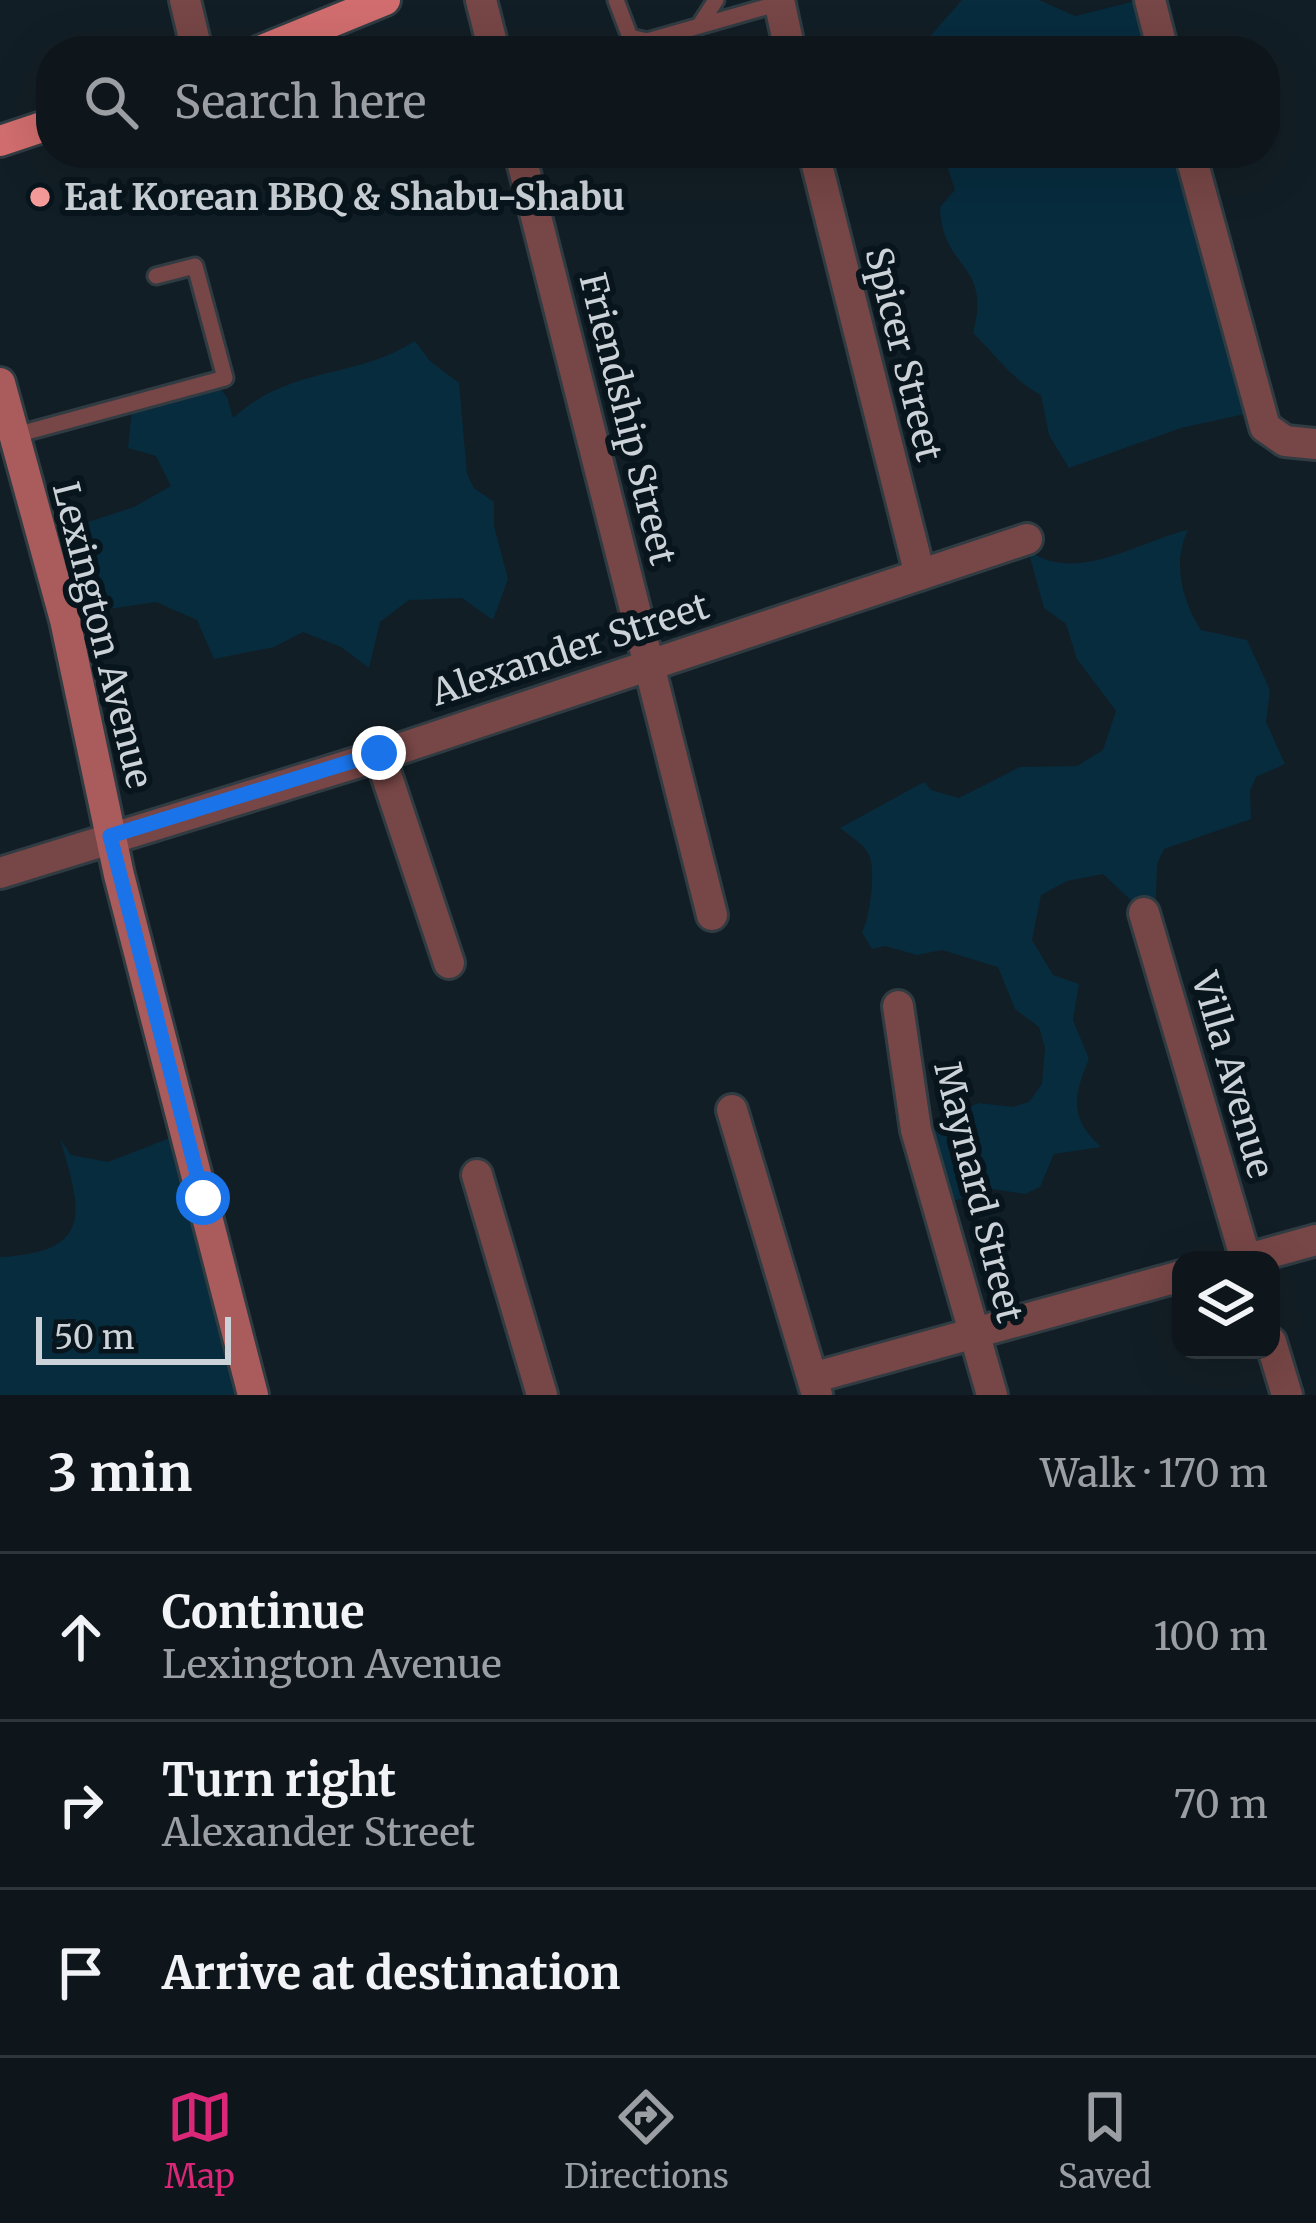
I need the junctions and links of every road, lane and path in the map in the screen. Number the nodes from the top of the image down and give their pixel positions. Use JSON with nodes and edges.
{"nodes":[{"id":1,"x":185,"y":0,"type":"edge"},
{"id":2,"x":385,"y":0,"type":"edge"},
{"id":3,"x":481,"y":0,"type":"edge"},
{"id":4,"x":616,"y":0,"type":"edge"},
{"id":5,"x":716,"y":0,"type":"edge"},
{"id":6,"x":1150,"y":0,"type":"edge"},
{"id":7,"x":779,"y":2,"type":"edge"},
{"id":8,"x":699,"y":25,"type":"junction"},
{"id":9,"x":193,"y":36,"type":"edge"},
{"id":10,"x":297,"y":36,"type":"edge"},
{"id":11,"x":490,"y":36,"type":"edge"},
{"id":12,"x":630,"y":36,"type":"edge"},
{"id":13,"x":663,"y":36,"type":"edge"},
{"id":14,"x":787,"y":36,"type":"edge"},
{"id":15,"x":1159,"y":36,"type":"edge"},
{"id":16,"x":36,"y":129,"type":"edge"},
{"id":17,"x":0,"y":141,"type":"edge"},
{"id":18,"x":524,"y":168,"type":"edge"},
{"id":19,"x":818,"y":168,"type":"edge"},
{"id":20,"x":1194,"y":168,"type":"edge"},
{"id":21,"x":156,"y":276,"type":"dead end"},
{"id":22,"x":0,"y":383,"type":"edge"},
{"id":23,"x":6,"y":438,"type":"edge"},
{"id":24,"x":1316,"y":444,"type":"edge"},
{"id":25,"x":1027,"y":538,"type":"dead end"},
{"id":26,"x":920,"y":575,"type":"junction"},
{"id":27,"x":651,"y":665,"type":"junction"},
{"id":28,"x":379,"y":753,"type":"junction"},
{"id":29,"x":110,"y":836,"type":"junction"},
{"id":30,"x":0,"y":873,"type":"edge"},
{"id":31,"x":1144,"y":913,"type":"dead end"},
{"id":32,"x":712,"y":915,"type":"dead end"},
{"id":33,"x":449,"y":963,"type":"dead end"},
{"id":34,"x":898,"y":1006,"type":"dead end"},
{"id":35,"x":732,"y":1110,"type":"dead end"},
{"id":36,"x":477,"y":1175,"type":"dead end"},
{"id":37,"x":1316,"y":1240,"type":"edge"},
{"id":38,"x":1243,"y":1251,"type":"edge"},
{"id":39,"x":1278,"y":1251,"type":"edge"},
{"id":40,"x":1172,"y":1279,"type":"edge"},
{"id":41,"x":974,"y":1335,"type":"junction"},
{"id":42,"x":1276,"y":1359,"type":"edge"},
{"id":43,"x":814,"y":1386,"type":"edge"},
{"id":44,"x":254,"y":1395,"type":"edge"},
{"id":45,"x":542,"y":1395,"type":"edge"},
{"id":46,"x":992,"y":1395,"type":"edge"},
{"id":47,"x":1287,"y":1395,"type":"edge"}],
"edges":[{"from":1,"to":9,"type":"street"},
{"from":2,"to":10,"type":"main road"},
{"from":3,"to":11,"type":"street"},
{"from":4,"to":12,"type":"lane"},
{"from":5,"to":8,"type":"lane"},
{"from":6,"to":15,"type":"street"},
{"from":7,"to":8,"type":"lane"},
{"from":7,"to":14,"type":"street"},
{"from":8,"to":13,"type":"lane"},
{"from":16,"to":17,"type":"main road"},
{"from":18,"to":27,"type":"street","name":"Friendship Street"},
{"from":19,"to":26,"type":"street","name":"Spicer Street"},
{"from":20,"to":24,"type":"street"},
{"from":21,"to":23,"type":"lane"},
{"from":22,"to":23,"type":"street","name":"Lexington Avenue"},
{"from":23,"to":29,"type":"street","name":"Lexington Avenue"},
{"from":25,"to":26,"type":"street","name":"Alexander Street"},
{"from":26,"to":27,"type":"street","name":"Alexander Street"},
{"from":27,"to":28,"type":"street","name":"Alexander Street"},
{"from":27,"to":32,"type":"street","name":"Friendship Street"},
{"from":28,"to":29,"type":"street","name":"Alexander Street"},
{"from":28,"to":33,"type":"street"},
{"from":29,"to":30,"type":"street","name":"Alexander Street"},
{"from":29,"to":44,"type":"street","name":"Lexington Avenue"},
{"from":31,"to":38,"type":"street","name":"Villa Avenue"},
{"from":34,"to":41,"type":"street","name":"Maynard Street"},
{"from":35,"to":43,"type":"street"},
{"from":36,"to":45,"type":"street"},
{"from":37,"to":39,"type":"street"},
{"from":40,"to":41,"type":"street"},
{"from":41,"to":43,"type":"street"},
{"from":41,"to":46,"type":"street","name":"Maynard Street"},
{"from":42,"to":47,"type":"street"}]}
